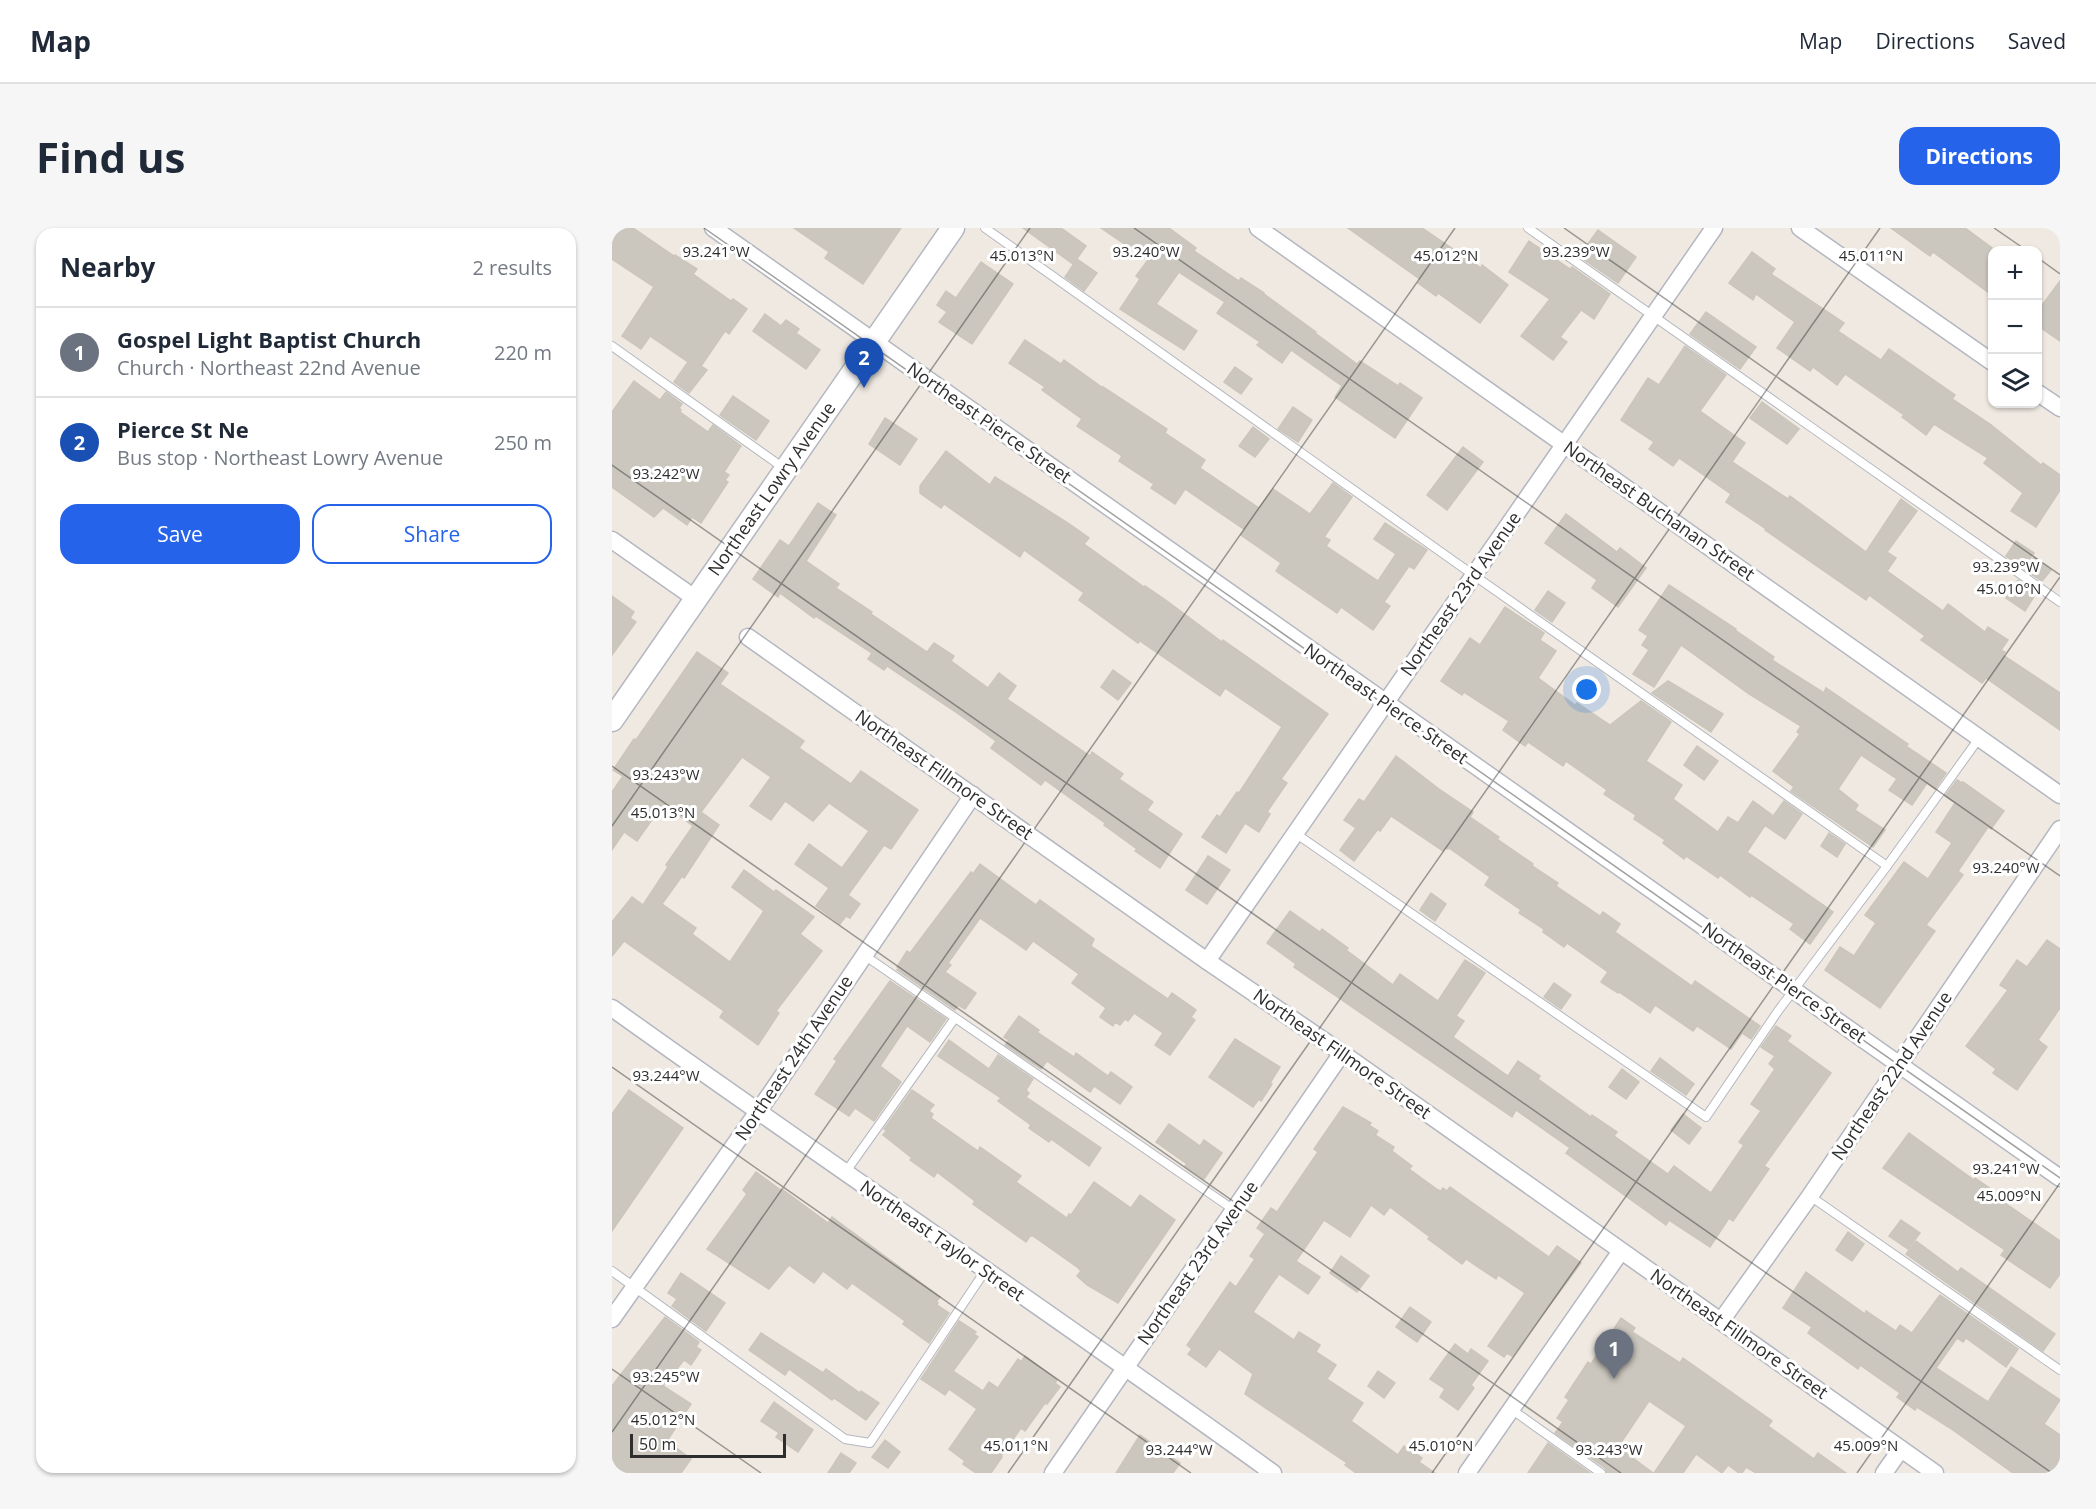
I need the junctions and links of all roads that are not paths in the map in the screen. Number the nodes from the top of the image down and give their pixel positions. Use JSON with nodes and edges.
{"nodes":[{"id":1,"x":713,"y":228,"type":"edge"},
{"id":2,"x":952,"y":228,"type":"edge"},
{"id":3,"x":985,"y":228,"type":"edge"},
{"id":4,"x":1258,"y":228,"type":"edge"},
{"id":5,"x":1528,"y":228,"type":"edge"},
{"id":6,"x":1714,"y":228,"type":"edge"},
{"id":7,"x":1800,"y":228,"type":"edge"},
{"id":8,"x":1653,"y":317,"type":"junction"},
{"id":9,"x":875,"y":342,"type":"junction"},
{"id":10,"x":612,"y":346,"type":"edge"},
{"id":11,"x":1988,"y":359,"type":"edge"},
{"id":12,"x":2042,"y":396,"type":"edge"},
{"id":13,"x":2060,"y":408,"type":"edge"},
{"id":14,"x":1565,"y":445,"type":"junction"},
{"id":15,"x":785,"y":470,"type":"junction"},
{"id":16,"x":612,"y":540,"type":"edge"},
{"id":17,"x":1473,"y":575,"type":"junction"},
{"id":18,"x":696,"y":599,"type":"junction"},
{"id":19,"x":2060,"y":602,"type":"edge"},
{"id":20,"x":748,"y":637,"type":"dead end"},
{"id":21,"x":1385,"y":703,"type":"junction"},
{"id":22,"x":612,"y":720,"type":"edge"},
{"id":23,"x":1980,"y":737,"type":"junction"},
{"id":24,"x":973,"y":795,"type":"junction"},
{"id":25,"x":2060,"y":795,"type":"edge"},
{"id":26,"x":2060,"y":829,"type":"edge"},
{"id":27,"x":1295,"y":833,"type":"junction"},
{"id":28,"x":1887,"y":866,"type":"junction"},
{"id":29,"x":864,"y":955,"type":"junction"},
{"id":30,"x":1207,"y":961,"type":"junction"},
{"id":31,"x":1794,"y":990,"type":"junction"},
{"id":32,"x":612,"y":1008,"type":"edge"},
{"id":33,"x":955,"y":1018,"type":"junction"},
{"id":34,"x":1342,"y":1053,"type":"junction"},
{"id":35,"x":1900,"y":1065,"type":"junction"},
{"id":36,"x":757,"y":1112,"type":"junction"},
{"id":37,"x":845,"y":1174,"type":"junction"},
{"id":38,"x":2060,"y":1178,"type":"edge"},
{"id":39,"x":1810,"y":1196,"type":"junction"},
{"id":40,"x":1234,"y":1210,"type":"junction"},
{"id":41,"x":1621,"y":1251,"type":"junction"},
{"id":42,"x":612,"y":1271,"type":"edge"},
{"id":43,"x":985,"y":1271,"type":"junction"},
{"id":44,"x":635,"y":1287,"type":"junction"},
{"id":45,"x":612,"y":1319,"type":"edge"},
{"id":46,"x":1721,"y":1321,"type":"junction"},
{"id":47,"x":1126,"y":1368,"type":"junction"},
{"id":48,"x":2060,"y":1370,"type":"edge"},
{"id":49,"x":1511,"y":1409,"type":"junction"},
{"id":50,"x":1901,"y":1449,"type":"junction"},
{"id":51,"x":1267,"y":1471,"type":"edge"},
{"id":52,"x":1053,"y":1473,"type":"edge"},
{"id":53,"x":1467,"y":1473,"type":"edge"},
{"id":54,"x":1601,"y":1473,"type":"edge"},
{"id":55,"x":1884,"y":1473,"type":"edge"},
{"id":56,"x":1935,"y":1473,"type":"edge"}],
"edges":[{"from":1,"to":9,"type":"street","name":"Northeast Pierce Street"},
{"from":2,"to":9,"type":"main road","name":"Northeast Lowry Avenue"},
{"from":3,"to":17,"type":"lane"},
{"from":4,"to":14,"type":"street","name":"Northeast Buchanan Street"},
{"from":5,"to":8,"type":"lane"},
{"from":6,"to":8,"type":"street","name":"Northeast 23rd Avenue"},
{"from":7,"to":11,"type":"street"},
{"from":8,"to":14,"type":"street","name":"Northeast 23rd Avenue"},
{"from":8,"to":19,"type":"lane"},
{"from":9,"to":15,"type":"main road","name":"Northeast Lowry Avenue"},
{"from":9,"to":21,"type":"street","name":"Northeast Pierce Street"},
{"from":10,"to":15,"type":"lane"},
{"from":12,"to":13,"type":"street"},
{"from":14,"to":17,"type":"street","name":"Northeast 23rd Avenue"},
{"from":14,"to":23,"type":"street","name":"Northeast Buchanan Street"},
{"from":15,"to":18,"type":"main road","name":"Northeast Lowry Avenue"},
{"from":16,"to":18,"type":"street"},
{"from":17,"to":21,"type":"street","name":"Northeast 23rd Avenue"},
{"from":17,"to":28,"type":"lane"},
{"from":18,"to":22,"type":"main road","name":"Northeast Lowry Avenue"},
{"from":20,"to":24,"type":"street","name":"Northeast Fillmore Street"},
{"from":21,"to":27,"type":"street","name":"Northeast 23rd Avenue"},
{"from":21,"to":31,"type":"street","name":"Northeast Pierce Street"},
{"from":23,"to":25,"type":"street","name":"Northeast Buchanan Street"},
{"from":23,"to":28,"type":"lane"},
{"from":24,"to":29,"type":"street","name":"Northeast 24th Avenue"},
{"from":24,"to":30,"type":"street","name":"Northeast Fillmore Street"},
{"from":26,"to":35,"type":"street","name":"Northeast 22nd Avenue"},
{"from":27,"to":30,"type":"street","name":"Northeast 23rd Avenue"},
{"from":27,"to":31,"type":"lane"},
{"from":28,"to":31,"type":"lane"},
{"from":29,"to":33,"type":"lane"},
{"from":29,"to":36,"type":"street","name":"Northeast 24th Avenue"},
{"from":30,"to":34,"type":"street","name":"Northeast Fillmore Street"},
{"from":31,"to":35,"type":"street","name":"Northeast Pierce Street"},
{"from":32,"to":36,"type":"street","name":"Northeast Taylor Street"},
{"from":33,"to":37,"type":"lane"},
{"from":33,"to":40,"type":"lane"},
{"from":34,"to":40,"type":"street","name":"Northeast 23rd Avenue"},
{"from":34,"to":41,"type":"street","name":"Northeast Fillmore Street"},
{"from":35,"to":38,"type":"street","name":"Northeast Pierce Street"},
{"from":35,"to":39,"type":"street","name":"Northeast 22nd Avenue"},
{"from":36,"to":37,"type":"street","name":"Northeast Taylor Street"},
{"from":36,"to":44,"type":"street","name":"Northeast 24th Avenue"},
{"from":37,"to":43,"type":"street","name":"Northeast Taylor Street"},
{"from":39,"to":46,"type":"street","name":"Northeast 22nd Avenue"},
{"from":39,"to":48,"type":"lane"},
{"from":40,"to":47,"type":"street","name":"Northeast 23rd Avenue"},
{"from":41,"to":46,"type":"street","name":"Northeast Fillmore Street"},
{"from":41,"to":49,"type":"street"},
{"from":42,"to":44,"type":"lane"},
{"from":43,"to":44,"type":"lane"},
{"from":43,"to":47,"type":"street","name":"Northeast Taylor Street"},
{"from":44,"to":45,"type":"street","name":"Northeast 24th Avenue"},
{"from":46,"to":50,"type":"street","name":"Northeast Fillmore Street"},
{"from":47,"to":51,"type":"street","name":"Northeast Taylor Street"},
{"from":47,"to":52,"type":"street","name":"Northeast 23rd Avenue"},
{"from":49,"to":53,"type":"street"},
{"from":49,"to":54,"type":"lane"},
{"from":50,"to":55,"type":"street"},
{"from":50,"to":56,"type":"street","name":"Northeast Fillmore Street"}]}
